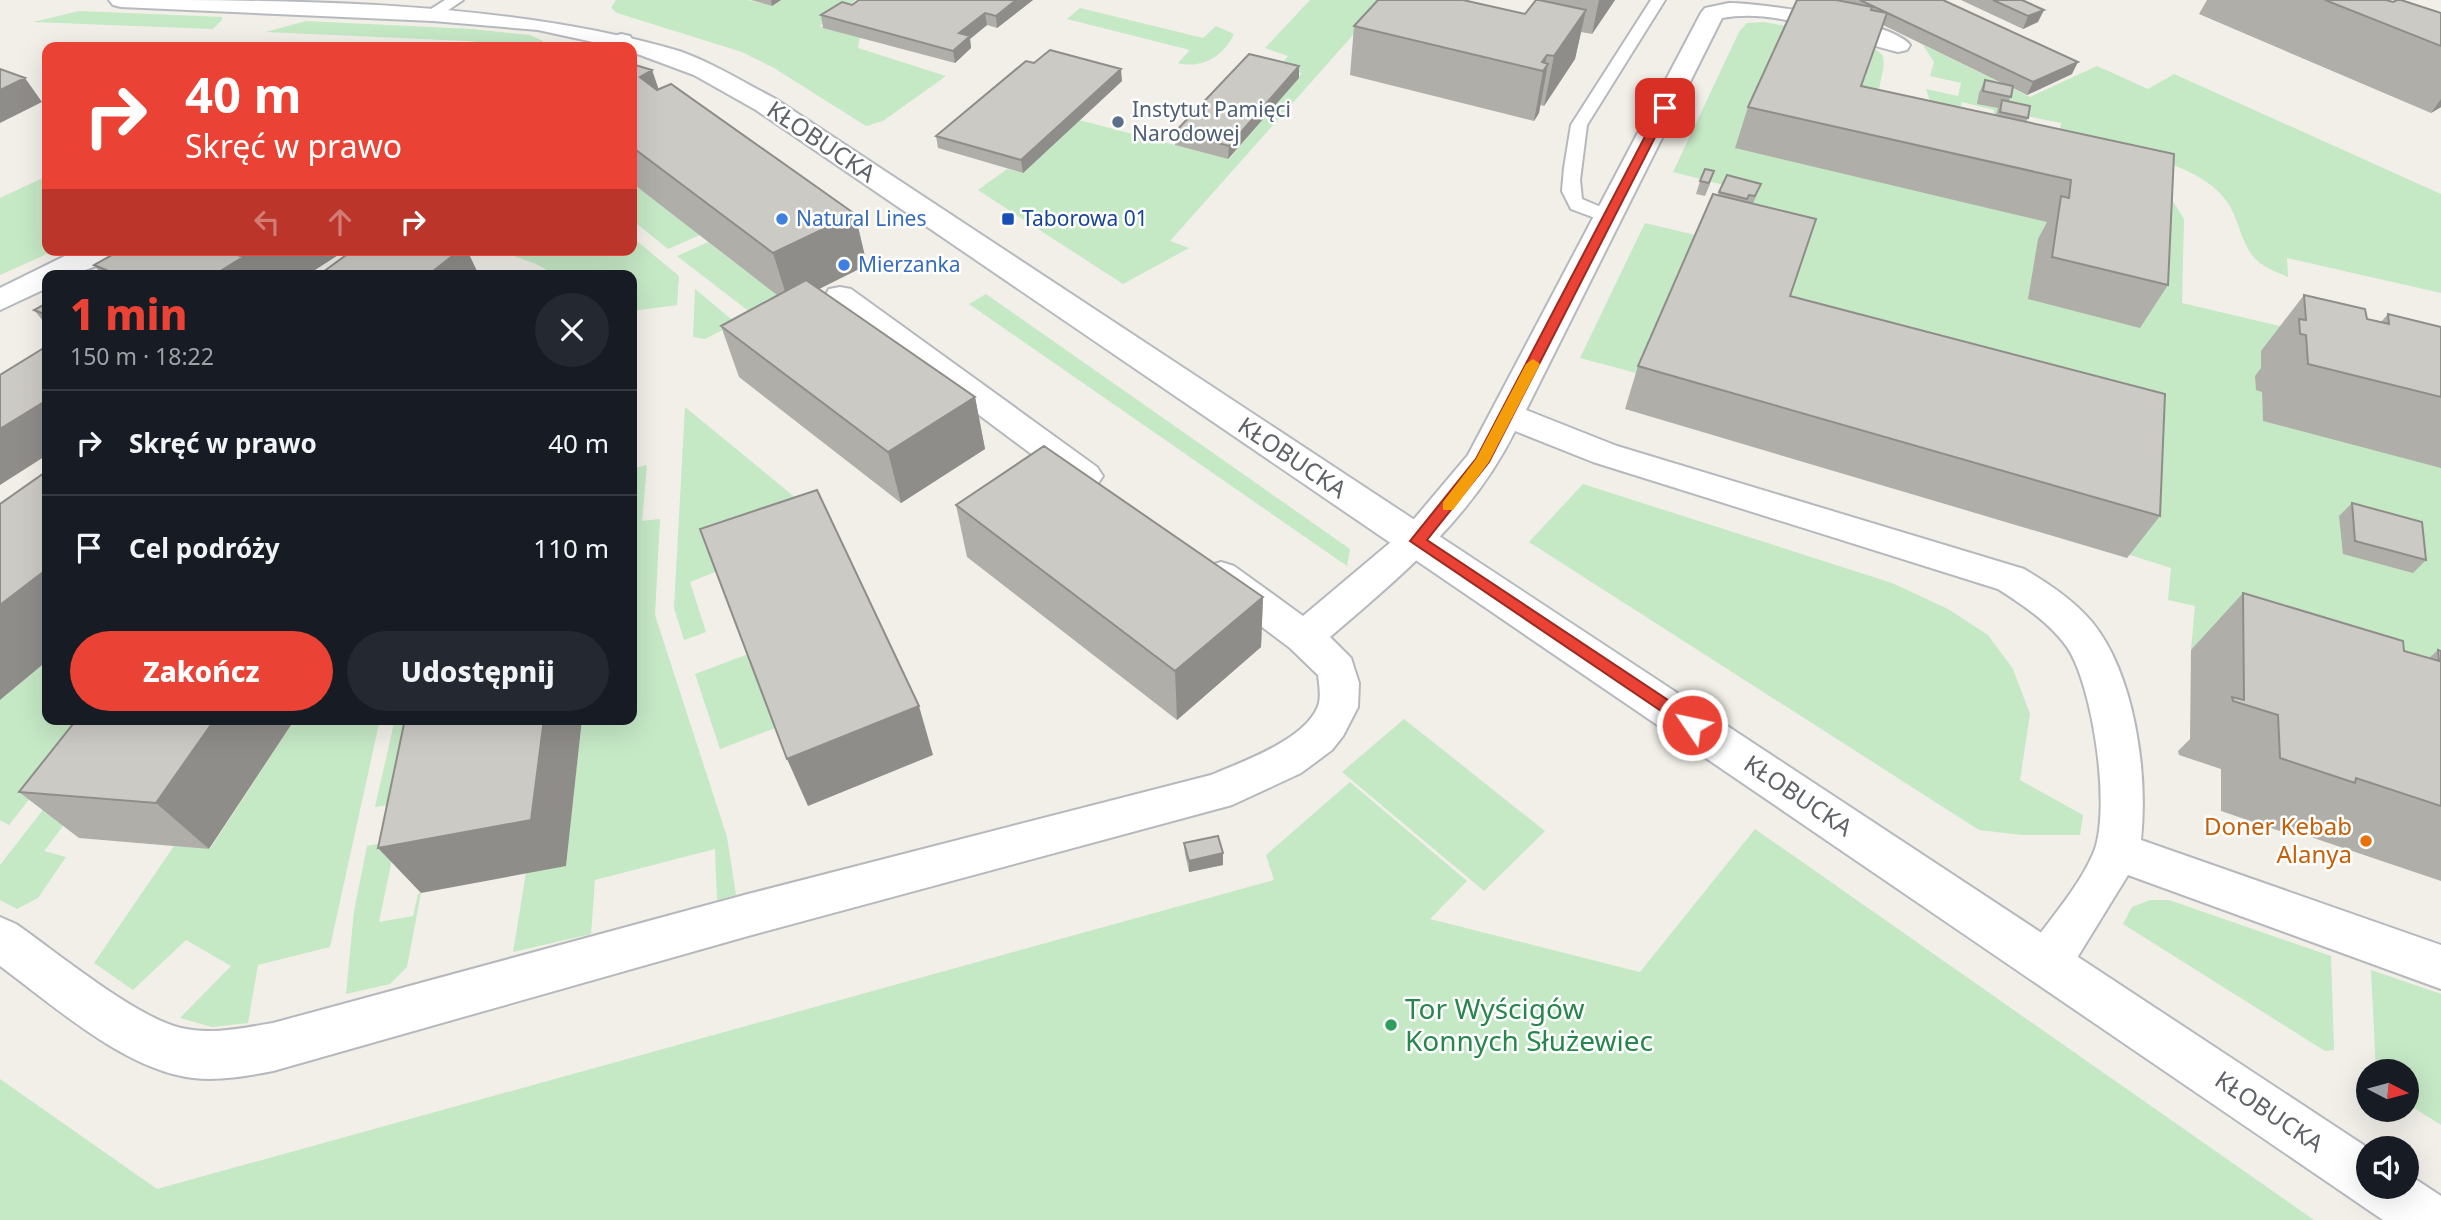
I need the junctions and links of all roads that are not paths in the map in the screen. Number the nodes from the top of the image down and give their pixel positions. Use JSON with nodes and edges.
{"nodes":[{"id":1,"x":121,"y":0,"type":"edge"},
{"id":2,"x":456,"y":0,"type":"edge"},
{"id":3,"x":1658,"y":0,"type":"edge"},
{"id":4,"x":273,"y":4,"type":"edge"},
{"id":5,"x":433,"y":14,"type":"junction"},
{"id":6,"x":605,"y":42,"type":"edge"},
{"id":7,"x":1898,"y":45,"type":"dead end"},
{"id":8,"x":637,"y":51,"type":"edge"},
{"id":9,"x":1609,"y":217,"type":"junction"},
{"id":10,"x":88,"y":256,"type":"edge"},
{"id":11,"x":59,"y":270,"type":"edge"},
{"id":12,"x":42,"y":278,"type":"edge"},
{"id":13,"x":840,"y":296,"type":"dead end"},
{"id":14,"x":0,"y":300,"type":"edge"},
{"id":15,"x":1506,"y":415,"type":"junction"},
{"id":16,"x":1116,"y":499,"type":"edge"},
{"id":17,"x":1417,"y":541,"type":"junction"},
{"id":18,"x":1194,"y":556,"type":"edge"},
{"id":19,"x":1304,"y":637,"type":"junction"},
{"id":20,"x":2117,"y":851,"type":"junction"},
{"id":21,"x":0,"y":939,"type":"edge"},
{"id":22,"x":2047,"y":963,"type":"junction"},
{"id":23,"x":2441,"y":967,"type":"edge"},
{"id":24,"x":2356,"y":1171,"type":"edge"},
{"id":25,"x":2398,"y":1199,"type":"edge"},
{"id":26,"x":2429,"y":1220,"type":"edge"}],
"edges":[{"from":1,"to":4,"type":"street","name":"KŁOBUCKA"},
{"from":2,"to":5,"type":"lane"},
{"from":3,"to":9,"type":"lane"},
{"from":4,"to":5,"type":"street","name":"KŁOBUCKA"},
{"from":5,"to":6,"type":"street","name":"KŁOBUCKA"},
{"from":7,"to":9,"type":"street"},
{"from":8,"to":17,"type":"street","name":"KŁOBUCKA"},
{"from":9,"to":15,"type":"street"},
{"from":10,"to":11,"type":"street"},
{"from":12,"to":14,"type":"street"},
{"from":13,"to":16,"type":"street"},
{"from":15,"to":17,"type":"street"},
{"from":15,"to":20,"type":"street"},
{"from":17,"to":19,"type":"street"},
{"from":17,"to":22,"type":"street","name":"KŁOBUCKA"},
{"from":18,"to":19,"type":"street"},
{"from":19,"to":21,"type":"street"},
{"from":20,"to":22,"type":"street"},
{"from":20,"to":23,"type":"street"},
{"from":22,"to":24,"type":"street","name":"KŁOBUCKA"},
{"from":25,"to":26,"type":"street"}]}
